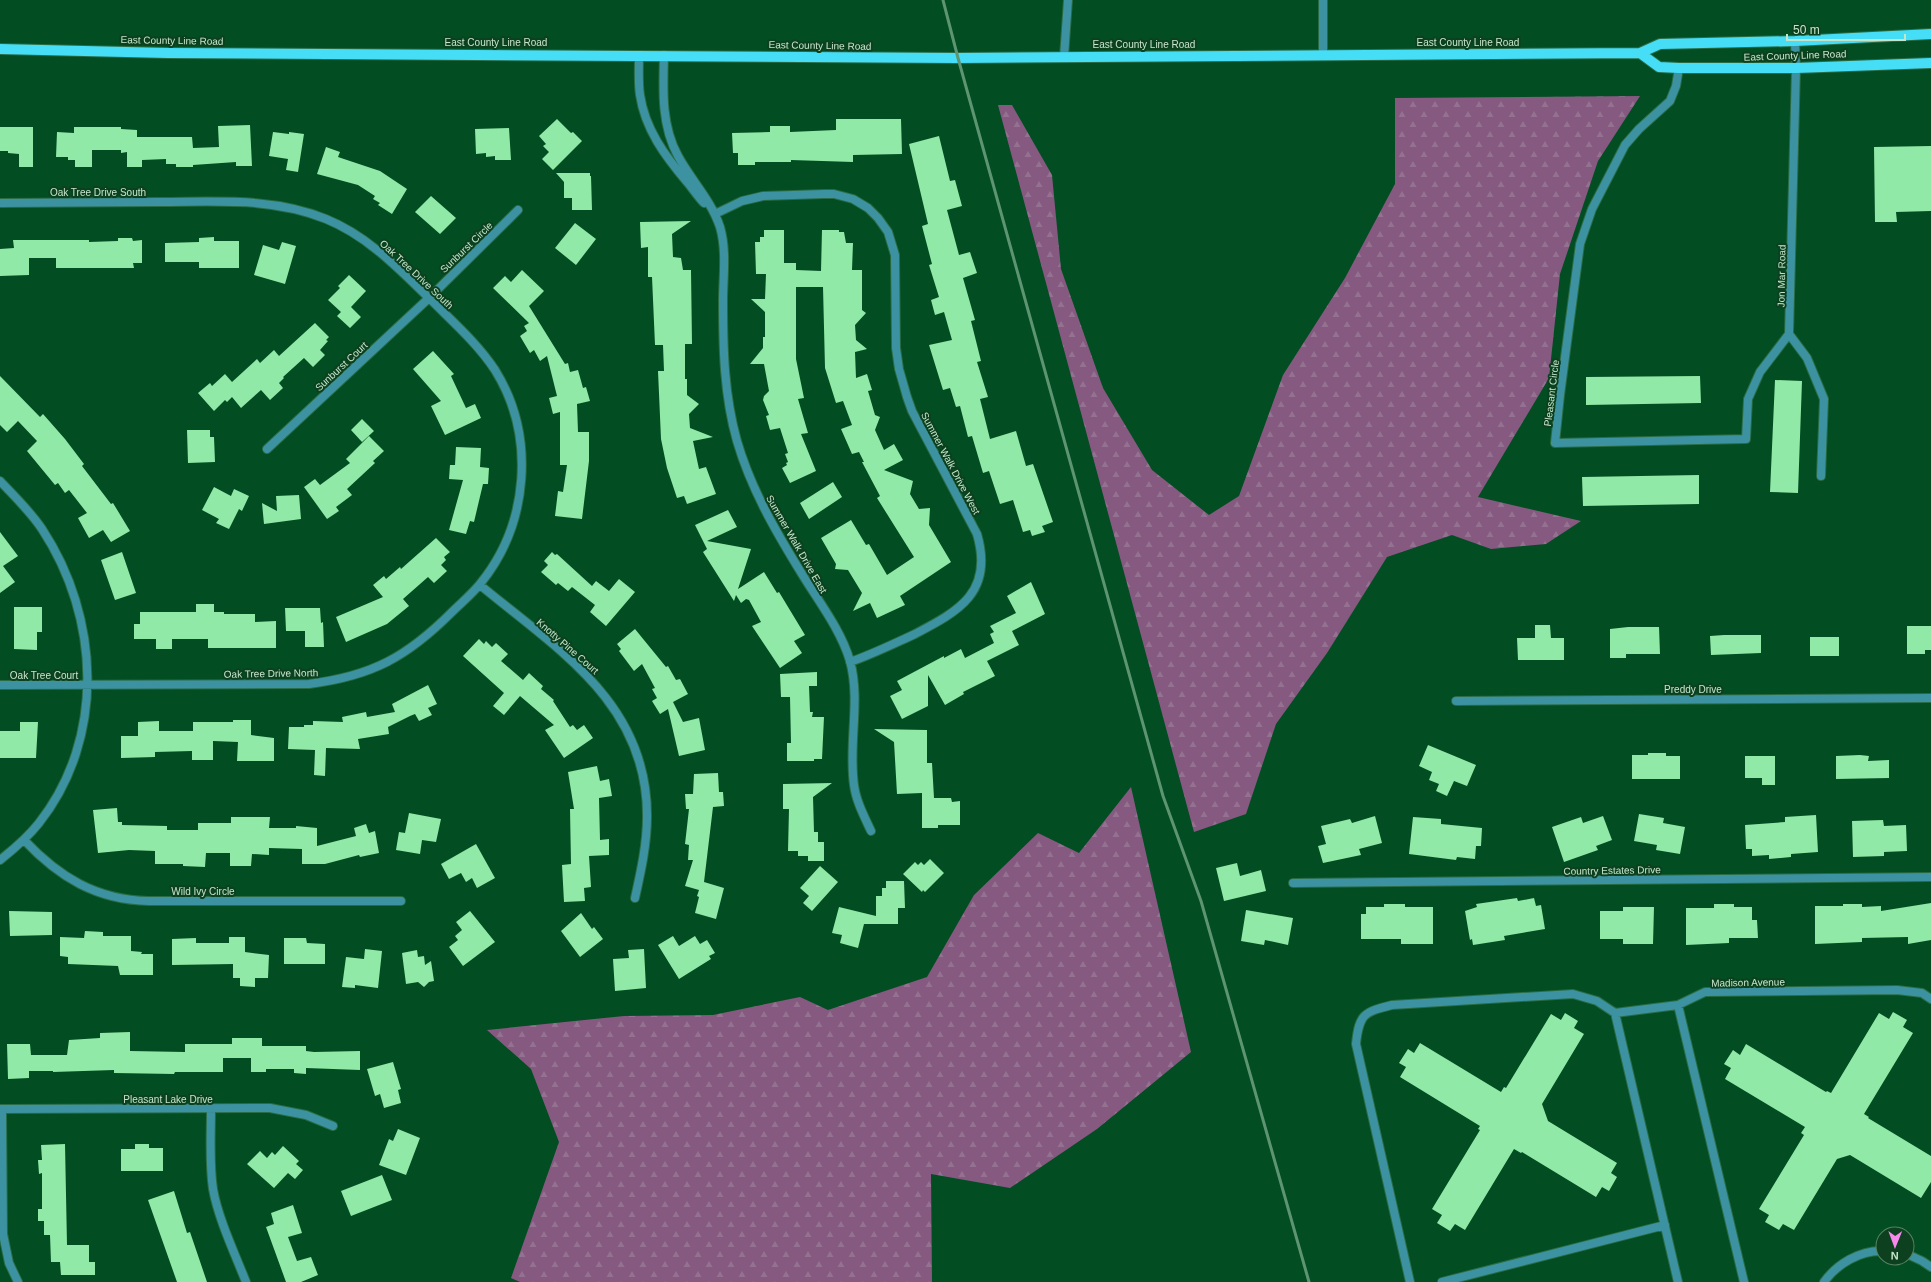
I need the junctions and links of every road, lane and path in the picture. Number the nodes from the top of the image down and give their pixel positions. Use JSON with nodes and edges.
{"nodes":[{"id":1,"x":1068,"y":0,"type":"edge"},
{"id":2,"x":1323,"y":0,"type":"edge"},
{"id":3,"x":1931,"y":34,"type":"edge"},
{"id":4,"x":1795,"y":41,"type":"junction"},
{"id":5,"x":0,"y":49,"type":"edge"},
{"id":6,"x":1640,"y":53,"type":"junction"},
{"id":7,"x":639,"y":55,"type":"junction"},
{"id":8,"x":664,"y":55,"type":"junction"},
{"id":9,"x":1323,"y":55,"type":"junction"},
{"id":10,"x":1064,"y":57,"type":"junction"},
{"id":11,"x":1931,"y":63,"type":"edge"},
{"id":12,"x":1679,"y":68,"type":"junction"},
{"id":13,"x":1796,"y":68,"type":"junction"},
{"id":14,"x":0,"y":203,"type":"edge"},
{"id":15,"x":518,"y":210,"type":"dead end"},
{"id":16,"x":715,"y":214,"type":"junction"},
{"id":17,"x":429,"y":298,"type":"junction"},
{"id":18,"x":1789,"y":334,"type":"junction"},
{"id":19,"x":267,"y":449,"type":"dead end"},
{"id":20,"x":1821,"y":476,"type":"dead end"},
{"id":21,"x":0,"y":481,"type":"edge"},
{"id":22,"x":522,"y":484,"type":"joint"},
{"id":23,"x":480,"y":585,"type":"junction"},
{"id":24,"x":850,"y":662,"type":"junction"},
{"id":25,"x":0,"y":685,"type":"edge"},
{"id":26,"x":88,"y":685,"type":"junction"},
{"id":27,"x":1931,"y":698,"type":"edge"},
{"id":28,"x":1456,"y":701,"type":"dead end"},
{"id":29,"x":871,"y":831,"type":"dead end"},
{"id":30,"x":24,"y":840,"type":"junction"},
{"id":31,"x":0,"y":860,"type":"edge"},
{"id":32,"x":1931,"y":877,"type":"edge"},
{"id":33,"x":1293,"y":883,"type":"dead end"},
{"id":34,"x":635,"y":898,"type":"dead end"},
{"id":35,"x":401,"y":901,"type":"dead end"},
{"id":36,"x":1931,"y":999,"type":"edge"},
{"id":37,"x":1678,"y":1006,"type":"junction"},
{"id":38,"x":1615,"y":1013,"type":"junction"},
{"id":39,"x":1,"y":1109,"type":"edge"},
{"id":40,"x":211,"y":1109,"type":"junction"},
{"id":41,"x":333,"y":1126,"type":"dead end"},
{"id":42,"x":1665,"y":1225,"type":"junction"},
{"id":43,"x":1875,"y":1251,"type":"edge"},
{"id":44,"x":1915,"y":1258,"type":"edge"},
{"id":45,"x":1931,"y":1267,"type":"edge"},
{"id":46,"x":18,"y":1282,"type":"edge"},
{"id":47,"x":246,"y":1282,"type":"edge"},
{"id":48,"x":1410,"y":1282,"type":"edge"},
{"id":49,"x":1442,"y":1282,"type":"edge"},
{"id":50,"x":1678,"y":1282,"type":"edge"},
{"id":51,"x":1744,"y":1282,"type":"edge"},
{"id":52,"x":1824,"y":1282,"type":"edge"}],
"edges":[{"from":1,"to":10,"type":"street"},
{"from":2,"to":9,"type":"street"},
{"from":3,"to":4,"type":"main road","name":"East County Line Road"},
{"from":4,"to":6,"type":"main road","name":"East County Line Road"},
{"from":4,"to":13,"type":"street","name":"Jon Mar Road"},
{"from":5,"to":7,"type":"main road","name":"East County Line Road"},
{"from":6,"to":9,"type":"main road","name":"East County Line Road"},
{"from":6,"to":12,"type":"main road","name":"East County Line Road"},
{"from":7,"to":8,"type":"main road","name":"East County Line Road"},
{"from":7,"to":16,"type":"street","name":"Summer Walk Drive East"},
{"from":8,"to":10,"type":"main road","name":"East County Line Road"},
{"from":8,"to":16,"type":"street","name":"Summer Walk Drive East"},
{"from":9,"to":10,"type":"main road","name":"East County Line Road"},
{"from":11,"to":13,"type":"main road","name":"East County Line Road"},
{"from":12,"to":13,"type":"main road","name":"East County Line Road"},
{"from":12,"to":18,"type":"street","name":"Pleasant Circle"},
{"from":13,"to":18,"type":"street","name":"Jon Mar Road"},
{"from":14,"to":17,"type":"street","name":"Oak Tree Drive South"},
{"from":15,"to":17,"type":"street","name":"Sunburst Circle"},
{"from":16,"to":24,"type":"street","name":"Summer Walk Drive East"},
{"from":16,"to":24,"type":"street","name":"Summer Walk Drive West"},
{"from":17,"to":19,"type":"street","name":"Sunburst Court"},
{"from":17,"to":22,"type":"street","name":"Oak Tree Drive South"},
{"from":18,"to":20,"type":"street"},
{"from":21,"to":26,"type":"street"},
{"from":22,"to":23,"type":"street","name":"Oak Tree Drive North"},
{"from":23,"to":26,"type":"street","name":"Oak Tree Drive North"},
{"from":23,"to":34,"type":"street","name":"Knotty Pine Court"},
{"from":24,"to":29,"type":"street","name":"Summer Walk Drive East"},
{"from":25,"to":26,"type":"street","name":"Oak Tree Court"},
{"from":26,"to":30,"type":"street"},
{"from":27,"to":28,"type":"street","name":"Preddy Drive"},
{"from":30,"to":31,"type":"street"},
{"from":30,"to":35,"type":"street","name":"Wild Ivy Circle"},
{"from":32,"to":33,"type":"street","name":"Country Estates Drive"},
{"from":36,"to":37,"type":"street","name":"Madison Avenue"},
{"from":37,"to":38,"type":"street","name":"Madison Avenue"},
{"from":37,"to":51,"type":"street"},
{"from":38,"to":42,"type":"street"},
{"from":38,"to":48,"type":"street"},
{"from":39,"to":40,"type":"street","name":"Pleasant Lake Drive"},
{"from":39,"to":46,"type":"street"},
{"from":40,"to":41,"type":"street","name":"Pleasant Lake Drive"},
{"from":40,"to":47,"type":"street"},
{"from":42,"to":49,"type":"street"},
{"from":42,"to":50,"type":"street"},
{"from":43,"to":52,"type":"street"},
{"from":44,"to":45,"type":"street"}]}
